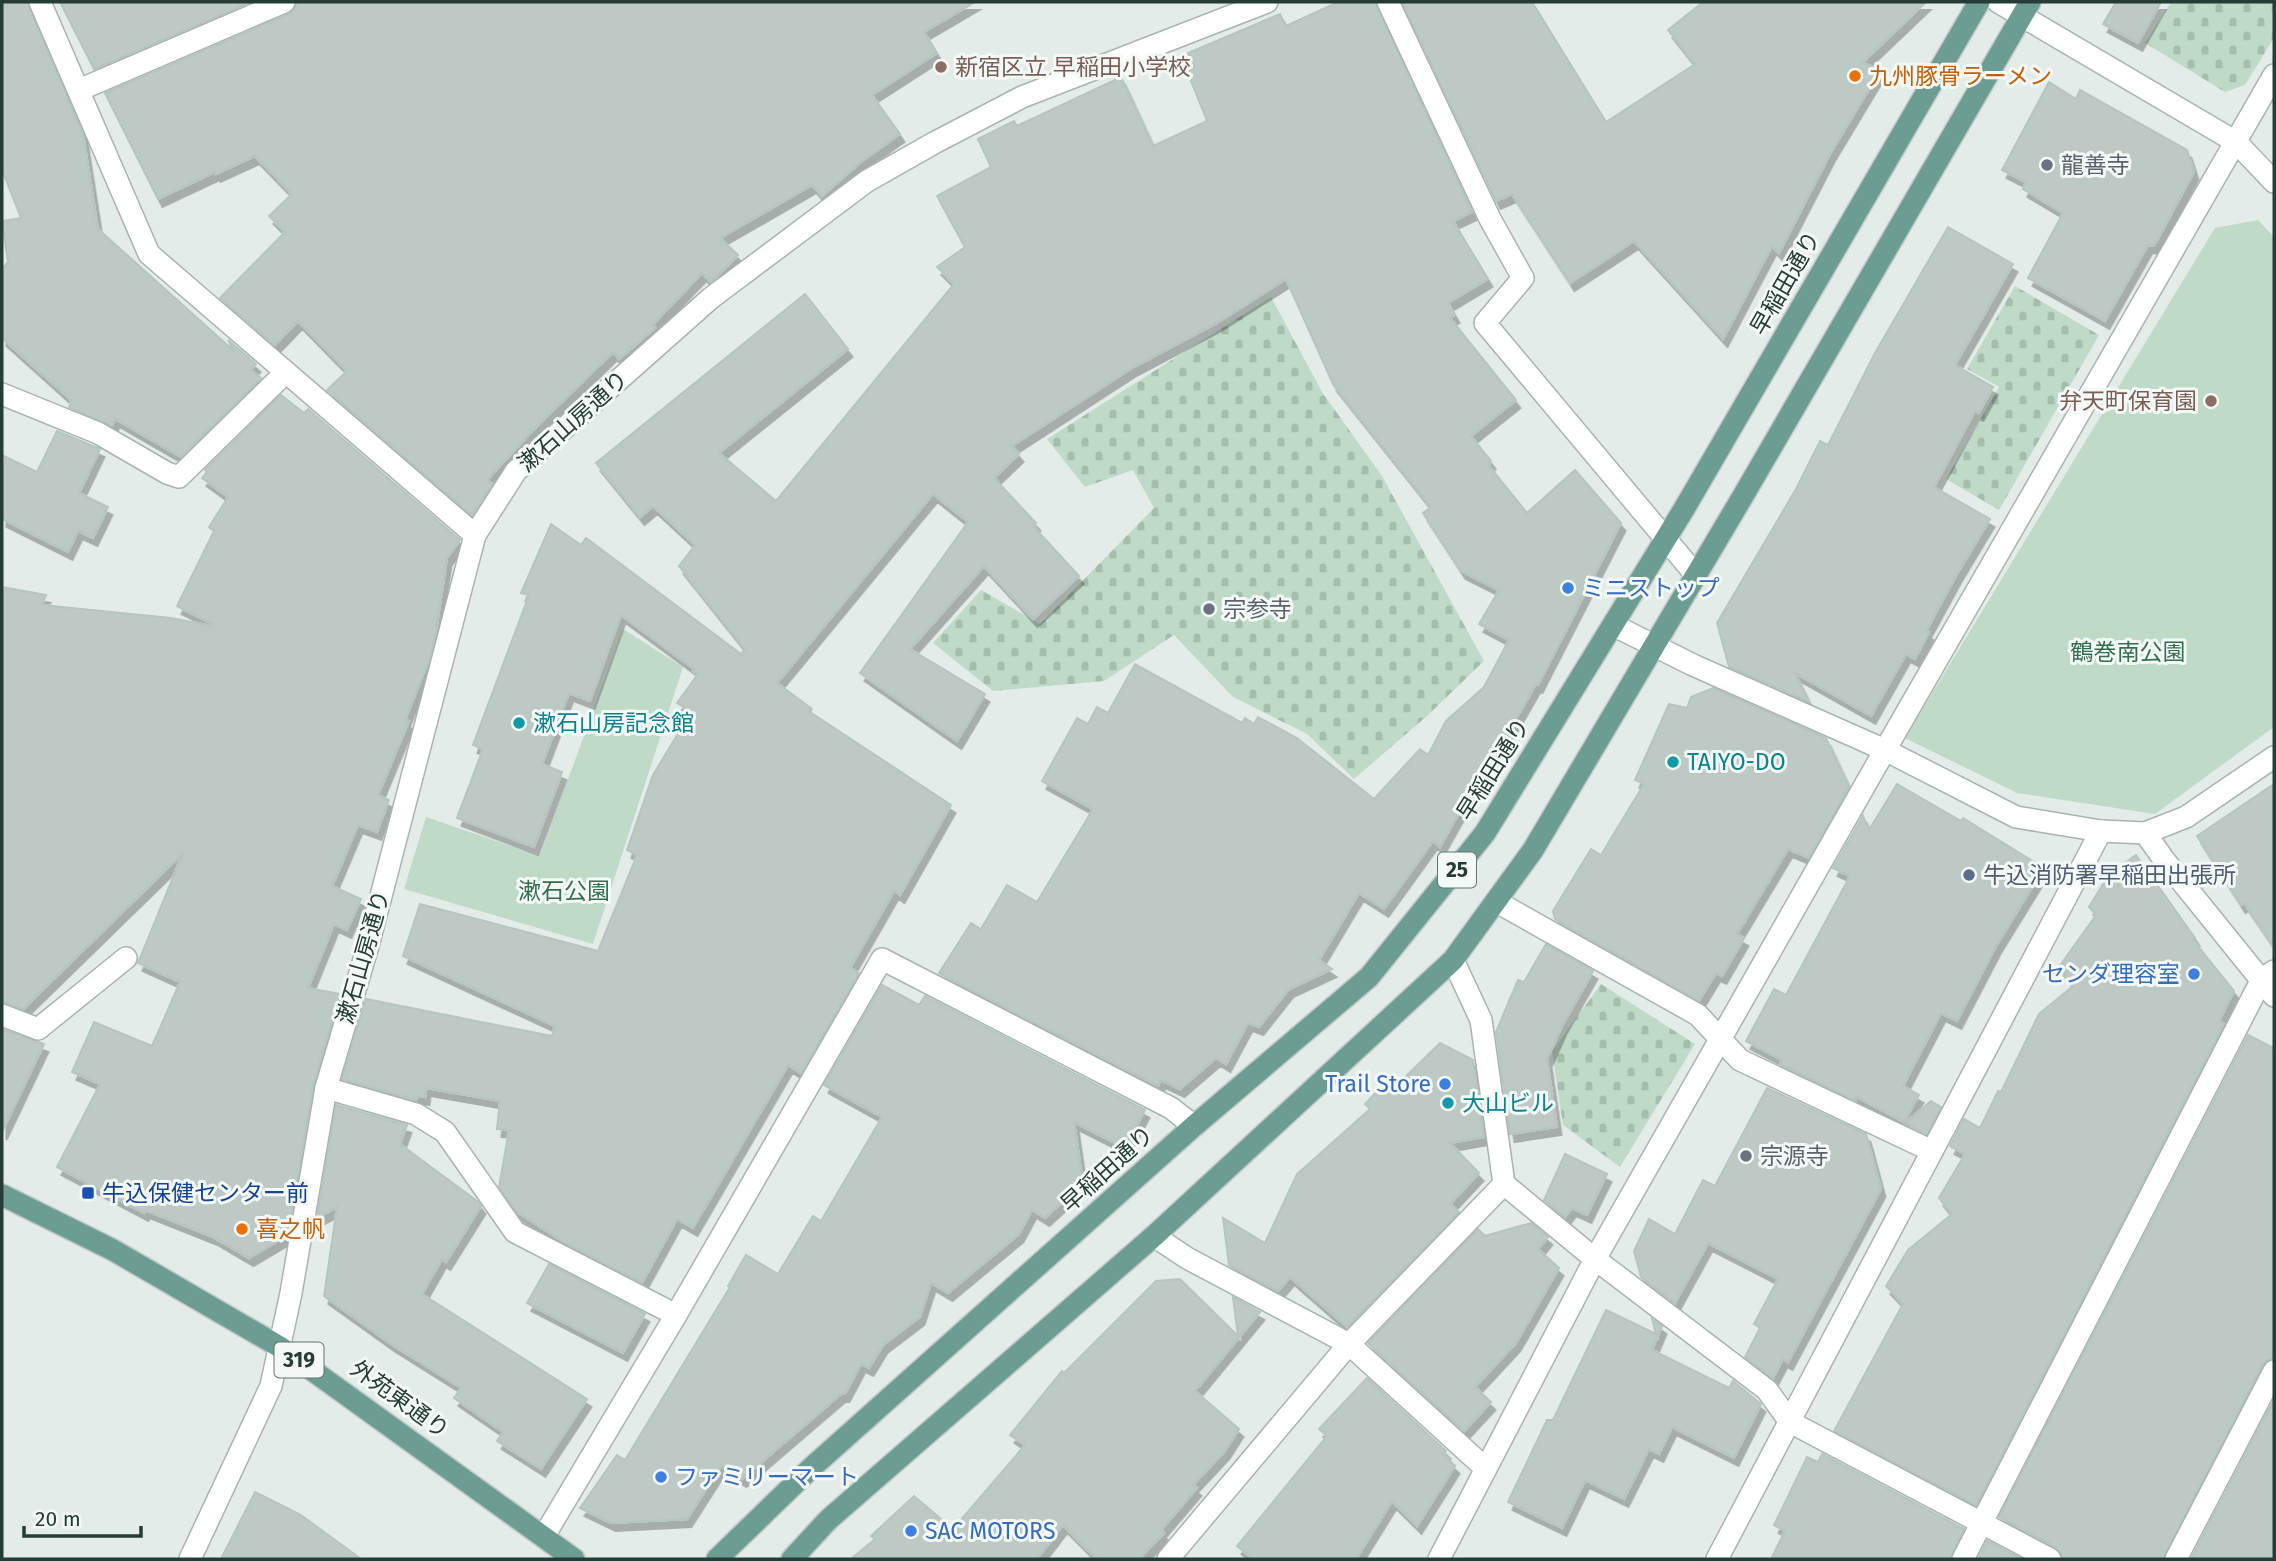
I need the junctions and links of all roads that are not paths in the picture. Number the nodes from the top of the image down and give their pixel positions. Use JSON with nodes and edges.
{"nodes":[{"id":1,"x":40,"y":2,"type":"edge"},
{"id":2,"x":284,"y":2,"type":"edge"},
{"id":3,"x":1267,"y":2,"type":"edge"},
{"id":4,"x":1388,"y":2,"type":"edge"},
{"id":5,"x":1979,"y":2,"type":"edge"},
{"id":6,"x":1998,"y":2,"type":"edge"},
{"id":7,"x":2026,"y":9,"type":"edge"},
{"id":8,"x":1213,"y":11,"type":"edge"},
{"id":9,"x":2274,"y":75,"type":"edge"},
{"id":10,"x":79,"y":90,"type":"junction"},
{"id":11,"x":2236,"y":142,"type":"junction"},
{"id":12,"x":2274,"y":182,"type":"edge"},
{"id":13,"x":285,"y":373,"type":"junction"},
{"id":14,"x":2,"y":394,"type":"edge"},
{"id":15,"x":475,"y":535,"type":"junction"},
{"id":16,"x":1666,"y":538,"type":"junction"},
{"id":17,"x":1695,"y":574,"type":"junction"},
{"id":18,"x":1612,"y":625,"type":"junction"},
{"id":19,"x":1654,"y":646,"type":"junction"},
{"id":20,"x":1885,"y":750,"type":"junction"},
{"id":21,"x":2274,"y":757,"type":"edge"},
{"id":22,"x":2101,"y":831,"type":"junction"},
{"id":23,"x":2145,"y":833,"type":"junction"},
{"id":24,"x":1497,"y":902,"type":"junction"},
{"id":25,"x":125,"y":958,"type":"dead end"},
{"id":26,"x":1453,"y":960,"type":"junction"},
{"id":27,"x":2270,"y":982,"type":"edge"},
{"id":28,"x":2,"y":1015,"type":"edge"},
{"id":29,"x":1721,"y":1040,"type":"junction"},
{"id":30,"x":326,"y":1088,"type":"junction"},
{"id":31,"x":1194,"y":1126,"type":"junction"},
{"id":32,"x":1932,"y":1152,"type":"junction"},
{"id":33,"x":1504,"y":1184,"type":"junction"},
{"id":34,"x":2,"y":1195,"type":"edge"},
{"id":35,"x":1154,"y":1236,"type":"junction"},
{"id":36,"x":1595,"y":1259,"type":"junction"},
{"id":37,"x":676,"y":1315,"type":"junction"},
{"id":38,"x":1349,"y":1344,"type":"junction"},
{"id":39,"x":280,"y":1347,"type":"junction"},
{"id":40,"x":2274,"y":1371,"type":"edge"},
{"id":41,"x":1790,"y":1422,"type":"junction"},
{"id":42,"x":1485,"y":1468,"type":"junction"},
{"id":43,"x":1982,"y":1524,"type":"junction"},
{"id":44,"x":544,"y":1536,"type":"junction"},
{"id":45,"x":190,"y":1559,"type":"edge"},
{"id":46,"x":574,"y":1559,"type":"edge"},
{"id":47,"x":717,"y":1559,"type":"edge"},
{"id":48,"x":792,"y":1559,"type":"edge"},
{"id":49,"x":1169,"y":1559,"type":"edge"},
{"id":50,"x":1438,"y":1559,"type":"edge"},
{"id":51,"x":1717,"y":1559,"type":"edge"},
{"id":52,"x":1963,"y":1559,"type":"edge"},
{"id":53,"x":2050,"y":1559,"type":"edge"},
{"id":54,"x":2176,"y":1559,"type":"edge"}],
"edges":[{"from":1,"to":10,"type":"street"},
{"from":2,"to":10,"type":"street"},
{"from":3,"to":8,"type":"street","name":"漱石山房通り"},
{"from":4,"to":16,"type":"street"},
{"from":5,"to":16,"type":"main road","name":"早稲田通り","number":"25"},
{"from":6,"to":7,"type":"street"},
{"from":7,"to":11,"type":"street"},
{"from":7,"to":17,"type":"main road","number":"25"},
{"from":8,"to":15,"type":"street","name":"漱石山房通り"},
{"from":9,"to":11,"type":"street"},
{"from":10,"to":13,"type":"street"},
{"from":11,"to":12,"type":"street"},
{"from":11,"to":20,"type":"street"},
{"from":13,"to":14,"type":"street"},
{"from":13,"to":15,"type":"street"},
{"from":15,"to":30,"type":"street","name":"漱石山房通り"},
{"from":16,"to":17,"type":"street"},
{"from":16,"to":18,"type":"main road","name":"早稲田通り","number":"25"},
{"from":17,"to":19,"type":"main road","number":"25"},
{"from":18,"to":19,"type":"street"},
{"from":18,"to":31,"type":"main road","name":"早稲田通り","number":"25"},
{"from":19,"to":20,"type":"street"},
{"from":19,"to":24,"type":"main road","number":"25"},
{"from":20,"to":22,"type":"street"},
{"from":20,"to":29,"type":"street"},
{"from":21,"to":23,"type":"street"},
{"from":22,"to":23,"type":"street"},
{"from":22,"to":32,"type":"street"},
{"from":23,"to":27,"type":"street"},
{"from":24,"to":26,"type":"main road","number":"25"},
{"from":24,"to":29,"type":"street"},
{"from":25,"to":28,"type":"street"},
{"from":26,"to":33,"type":"street"},
{"from":26,"to":35,"type":"main road","number":"25"},
{"from":27,"to":43,"type":"street"},
{"from":29,"to":32,"type":"street"},
{"from":29,"to":36,"type":"street"},
{"from":30,"to":37,"type":"street"},
{"from":30,"to":39,"type":"street","name":"漱石山房通り"},
{"from":31,"to":37,"type":"street"},
{"from":31,"to":47,"type":"main road","name":"早稲田通り","number":"25"},
{"from":32,"to":41,"type":"street"},
{"from":33,"to":36,"type":"street"},
{"from":33,"to":38,"type":"street"},
{"from":34,"to":39,"type":"main road","name":"外苑東通り","number":"319"},
{"from":35,"to":38,"type":"street"},
{"from":35,"to":48,"type":"main road","number":"25"},
{"from":36,"to":41,"type":"street"},
{"from":36,"to":42,"type":"street"},
{"from":37,"to":44,"type":"street"},
{"from":38,"to":42,"type":"street"},
{"from":38,"to":49,"type":"street"},
{"from":39,"to":44,"type":"main road","name":"外苑東通り","number":"319"},
{"from":39,"to":45,"type":"street","name":"漱石山房通り"},
{"from":40,"to":54,"type":"street"},
{"from":41,"to":43,"type":"street"},
{"from":41,"to":51,"type":"street"},
{"from":42,"to":50,"type":"street"},
{"from":43,"to":52,"type":"street"},
{"from":43,"to":53,"type":"street"},
{"from":44,"to":46,"type":"main road","name":"外苑東通り","number":"319"}]}
